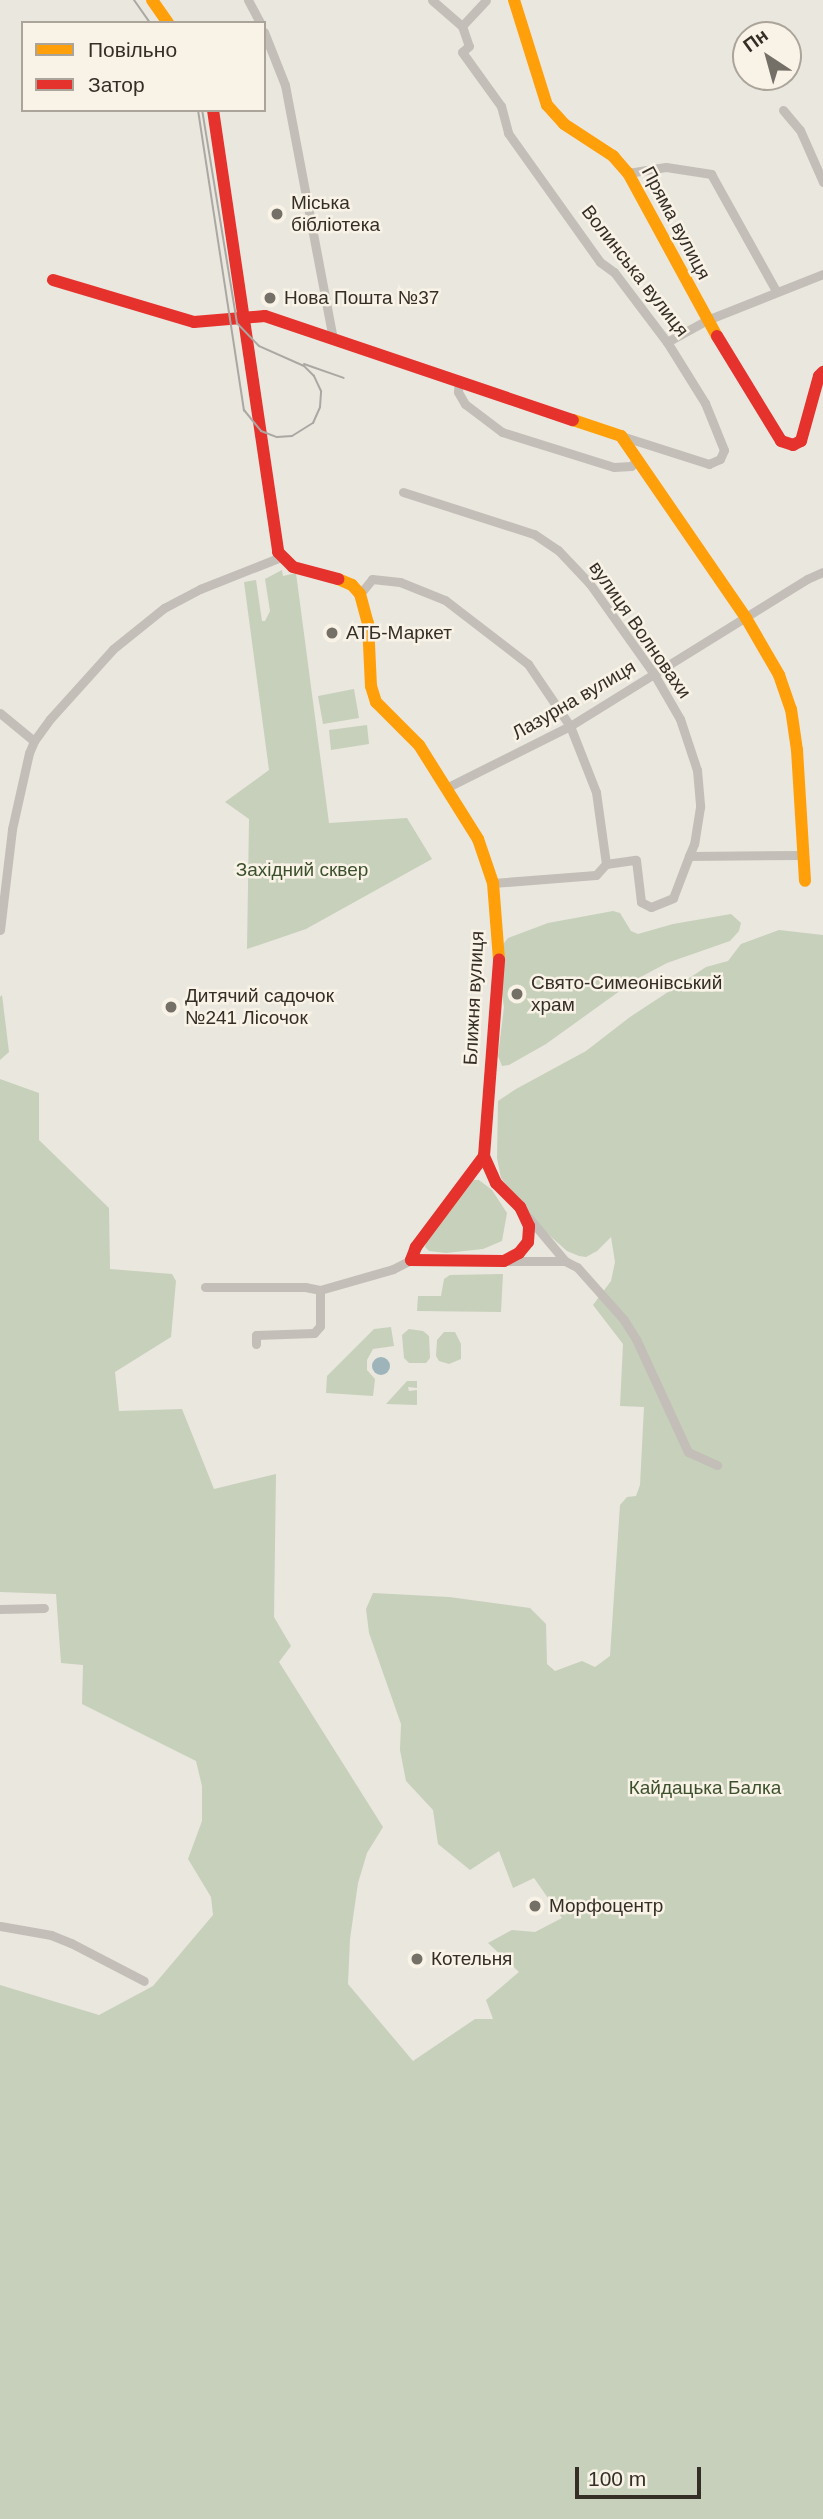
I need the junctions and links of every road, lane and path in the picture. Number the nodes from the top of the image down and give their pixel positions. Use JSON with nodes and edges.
{"nodes":[{"id":1,"x":152,"y":0,"type":"edge"},
{"id":2,"x":248,"y":0,"type":"edge"},
{"id":3,"x":432,"y":0,"type":"edge"},
{"id":4,"x":486,"y":0,"type":"edge"},
{"id":5,"x":514,"y":0,"type":"edge"},
{"id":6,"x":167,"y":21,"type":"edge"},
{"id":7,"x":259,"y":21,"type":"edge"},
{"id":8,"x":462,"y":26,"type":"junction"},
{"id":9,"x":266,"y":38,"type":"edge"},
{"id":10,"x":783,"y":110,"type":"dead end"},
{"id":11,"x":213,"y":112,"type":"edge"},
{"id":12,"x":628,"y":173,"type":"junction"},
{"id":13,"x":823,"y":182,"type":"edge"},
{"id":14,"x":823,"y":274,"type":"edge"},
{"id":15,"x":53,"y":280,"type":"dead end"},
{"id":16,"x":776,"y":291,"type":"junction"},
{"id":17,"x":245,"y":318,"type":"junction"},
{"id":18,"x":707,"y":320,"type":"junction"},
{"id":19,"x":333,"y":339,"type":"junction"},
{"id":20,"x":667,"y":342,"type":"junction"},
{"id":21,"x":823,"y":372,"type":"edge"},
{"id":22,"x":458,"y":380,"type":"junction"},
{"id":23,"x":621,"y":436,"type":"junction"},
{"id":24,"x":637,"y":460,"type":"junction"},
{"id":25,"x":403,"y":492,"type":"dead end"},
{"id":26,"x":281,"y":557,"type":"junction"},
{"id":27,"x":823,"y":572,"type":"edge"},
{"id":28,"x":360,"y":594,"type":"junction"},
{"id":29,"x":746,"y":618,"type":"junction"},
{"id":30,"x":654,"y":674,"type":"junction"},
{"id":31,"x":0,"y":713,"type":"edge"},
{"id":32,"x":570,"y":726,"type":"junction"},
{"id":33,"x":34,"y":741,"type":"junction"},
{"id":34,"x":448,"y":787,"type":"junction"},
{"id":35,"x":801,"y":855,"type":"junction"},
{"id":36,"x":689,"y":856,"type":"junction"},
{"id":37,"x":606,"y":864,"type":"junction"},
{"id":38,"x":3,"y":877,"type":"edge"},
{"id":39,"x":805,"y":881,"type":"dead end"},
{"id":40,"x":493,"y":883,"type":"junction"},
{"id":41,"x":0,"y":930,"type":"edge"},
{"id":42,"x":484,"y":1156,"type":"junction"},
{"id":43,"x":520,"y":1207,"type":"junction"},
{"id":44,"x":411,"y":1260,"type":"junction"},
{"id":45,"x":504,"y":1261,"type":"junction"},
{"id":46,"x":565,"y":1261,"type":"junction"},
{"id":47,"x":205,"y":1287,"type":"dead end"},
{"id":48,"x":320,"y":1290,"type":"junction"},
{"id":49,"x":256,"y":1345,"type":"dead end"},
{"id":50,"x":717,"y":1465,"type":"dead end"},
{"id":51,"x":44,"y":1608,"type":"dead end"},
{"id":52,"x":0,"y":1609,"type":"edge"},
{"id":53,"x":0,"y":1926,"type":"edge"},
{"id":54,"x":144,"y":1981,"type":"dead end"}],
"edges":[{"from":1,"to":6,"type":"street"},
{"from":2,"to":7,"type":"street"},
{"from":3,"to":8,"type":"street"},
{"from":4,"to":8,"type":"street"},
{"from":5,"to":12,"type":"street","name":"Пряма вулиця"},
{"from":8,"to":20,"type":"street","name":"Волинська вулиця"},
{"from":9,"to":19,"type":"street"},
{"from":10,"to":13,"type":"street"},
{"from":11,"to":17,"type":"street"},
{"from":12,"to":16,"type":"street"},
{"from":12,"to":18,"type":"street","name":"Пряма вулиця"},
{"from":14,"to":16,"type":"street"},
{"from":15,"to":17,"type":"street","name":"Волинська вулиця"},
{"from":16,"to":18,"type":"street"},
{"from":17,"to":19,"type":"street","name":"Волинська вулиця"},
{"from":17,"to":26,"type":"street"},
{"from":18,"to":20,"type":"street"},
{"from":18,"to":21,"type":"street","name":"Пряма вулиця"},
{"from":19,"to":22,"type":"street","name":"Волинська вулиця"},
{"from":20,"to":23,"type":"street","name":"Волинська вулиця"},
{"from":22,"to":23,"type":"street","name":"Волинська вулиця"},
{"from":22,"to":24,"type":"street"},
{"from":23,"to":24,"type":"street"},
{"from":24,"to":29,"type":"street"},
{"from":25,"to":30,"type":"street","name":"вулиця Волновахи"},
{"from":26,"to":28,"type":"street"},
{"from":26,"to":33,"type":"street"},
{"from":27,"to":29,"type":"street","name":"Лазурна вулиця"},
{"from":28,"to":32,"type":"street"},
{"from":28,"to":34,"type":"street","name":"Ближня вулиця"},
{"from":29,"to":30,"type":"street","name":"Лазурна вулиця"},
{"from":29,"to":35,"type":"street"},
{"from":30,"to":32,"type":"street","name":"Лазурна вулиця"},
{"from":30,"to":36,"type":"street","name":"вулиця Волновахи"},
{"from":31,"to":33,"type":"street"},
{"from":32,"to":34,"type":"street","name":"Лазурна вулиця"},
{"from":32,"to":37,"type":"street"},
{"from":33,"to":38,"type":"street"},
{"from":34,"to":40,"type":"street","name":"Ближня вулиця"},
{"from":35,"to":36,"type":"street"},
{"from":35,"to":39,"type":"street"},
{"from":36,"to":37,"type":"street","name":"вулиця Волновахи"},
{"from":37,"to":40,"type":"street"},
{"from":38,"to":41,"type":"street"},
{"from":40,"to":42,"type":"street","name":"Ближня вулиця"},
{"from":42,"to":43,"type":"street"},
{"from":42,"to":44,"type":"street"},
{"from":43,"to":45,"type":"street"},
{"from":43,"to":46,"type":"street"},
{"from":44,"to":45,"type":"street"},
{"from":44,"to":48,"type":"street"},
{"from":45,"to":46,"type":"street"},
{"from":46,"to":50,"type":"street"},
{"from":47,"to":48,"type":"street"},
{"from":48,"to":49,"type":"street"},
{"from":51,"to":52,"type":"street"},
{"from":53,"to":54,"type":"street"}]}
